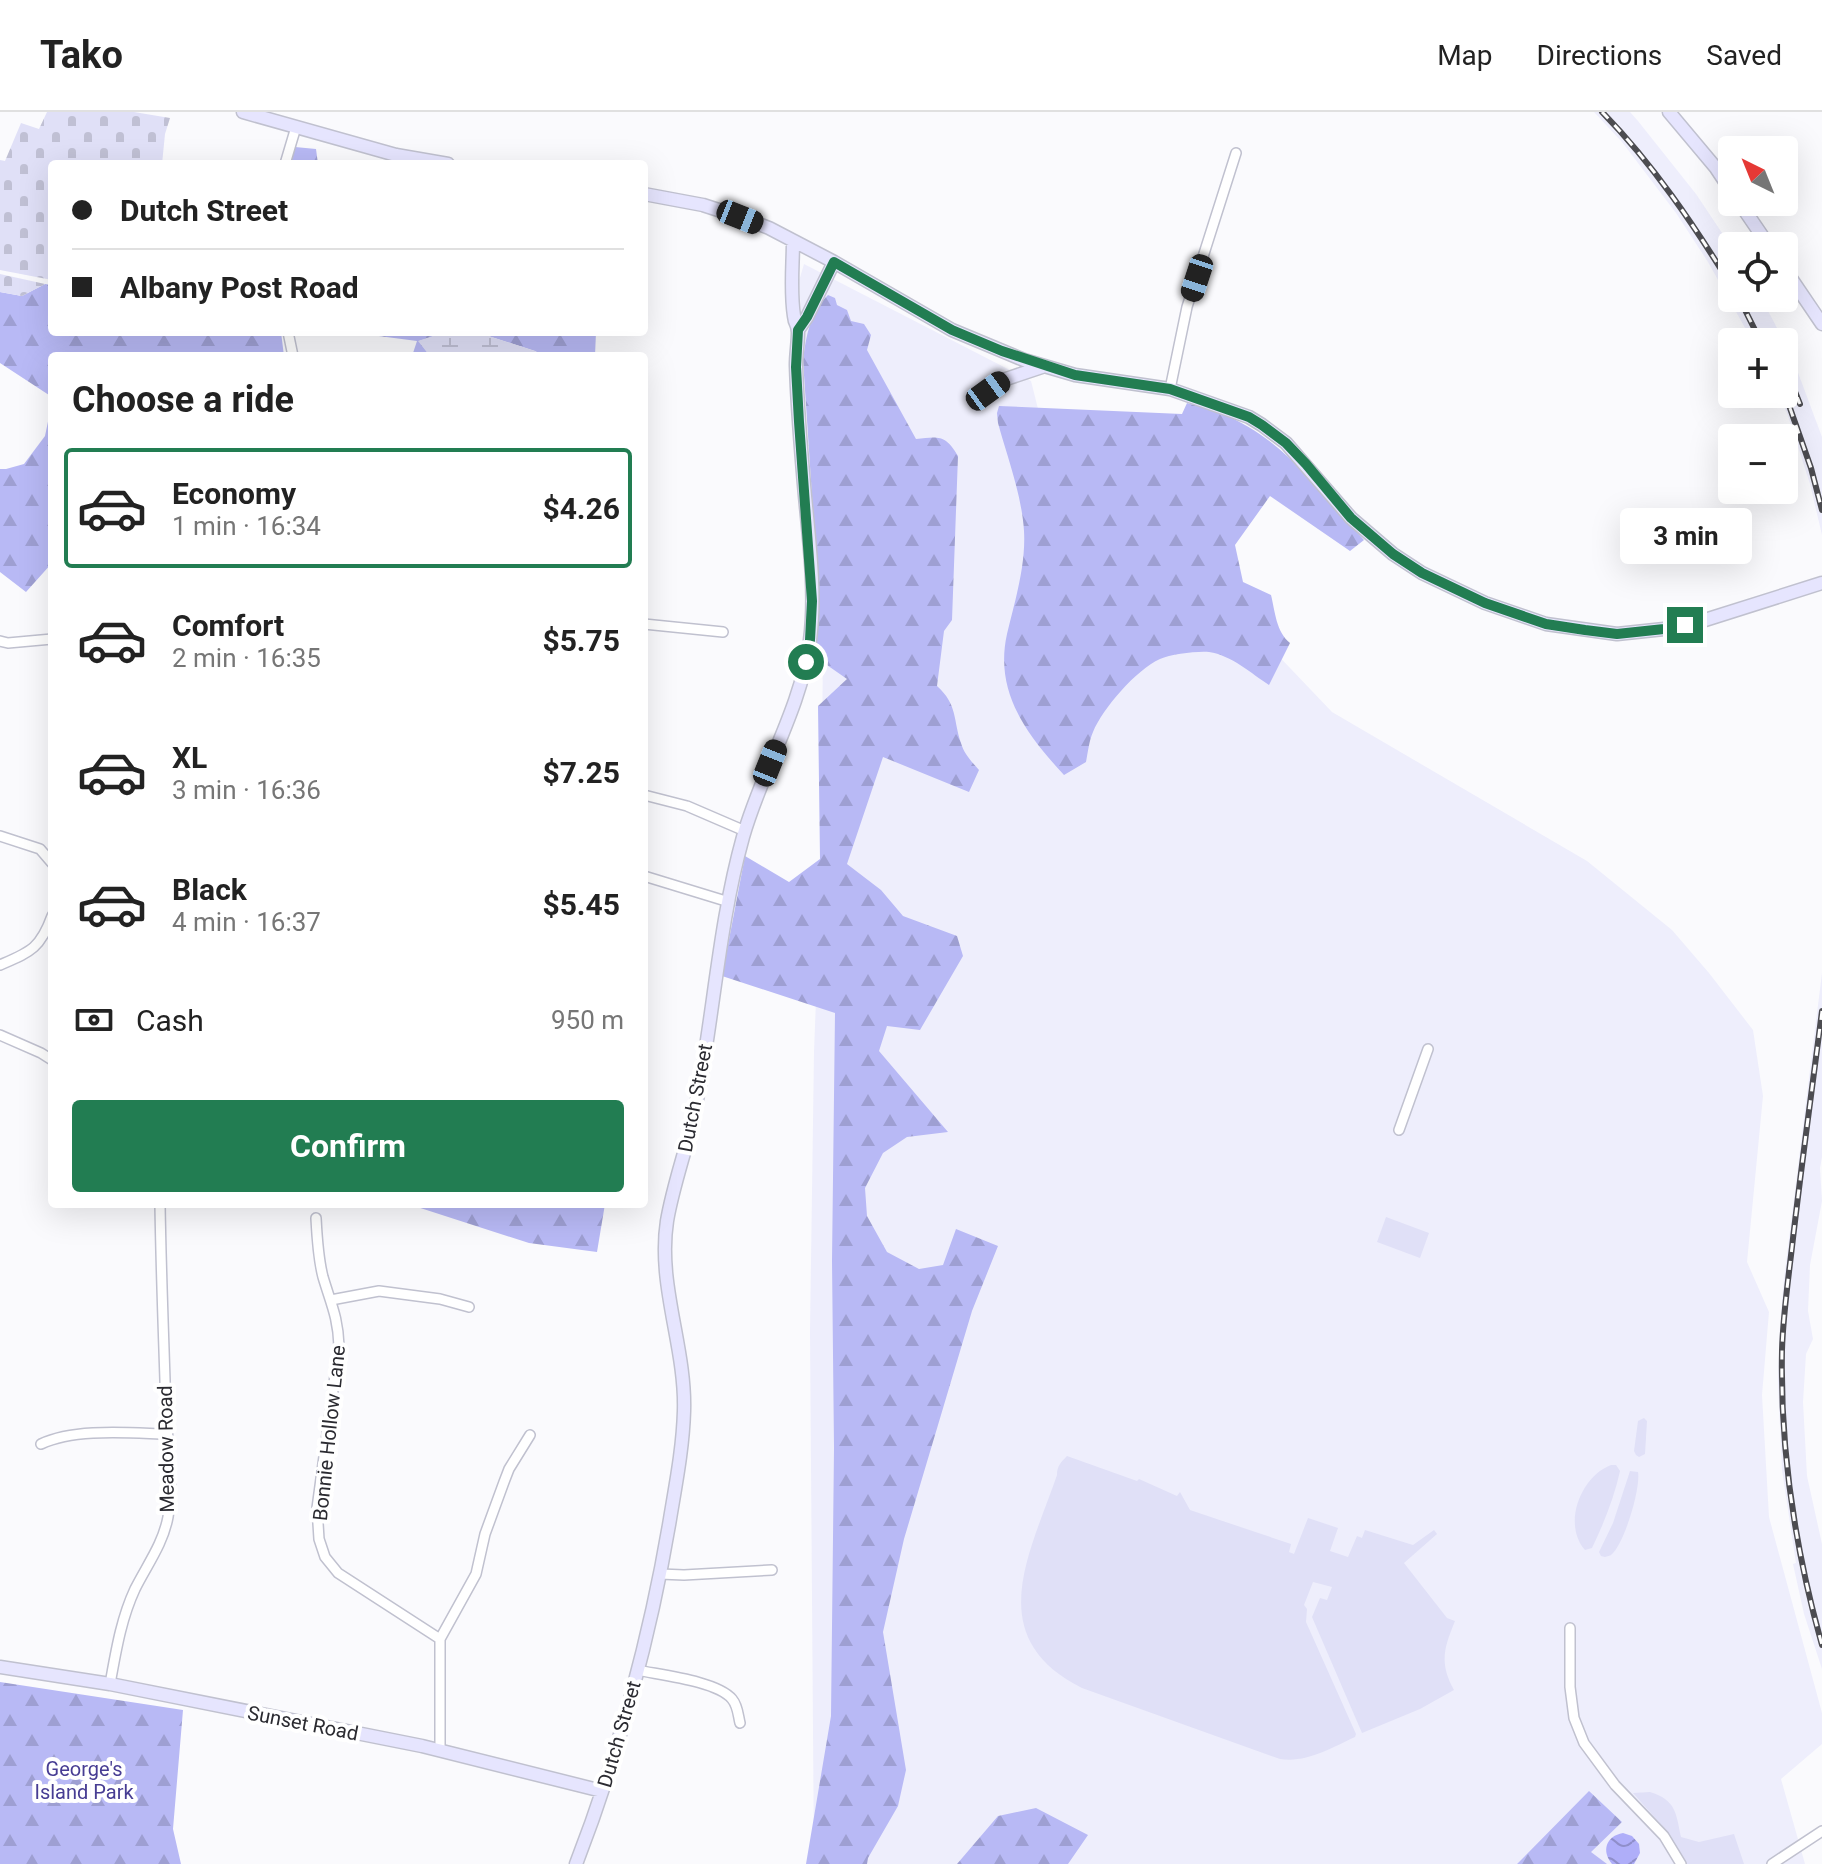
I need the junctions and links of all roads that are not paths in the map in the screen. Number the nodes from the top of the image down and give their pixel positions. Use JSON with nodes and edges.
{"nodes":[{"id":1,"x":243,"y":112,"type":"edge"},
{"id":2,"x":1669,"y":112,"type":"edge"},
{"id":3,"x":296,"y":127,"type":"junction"},
{"id":4,"x":1236,"y":153,"type":"dead end"},
{"id":5,"x":286,"y":160,"type":"edge"},
{"id":6,"x":425,"y":160,"type":"edge"},
{"id":7,"x":1718,"y":171,"type":"edge"},
{"id":8,"x":648,"y":195,"type":"edge"},
{"id":9,"x":793,"y":241,"type":"junction"},
{"id":10,"x":834,"y":262,"type":"junction"},
{"id":11,"x":1798,"y":289,"type":"edge"},
{"id":12,"x":1822,"y":324,"type":"edge"},
{"id":13,"x":798,"y":330,"type":"junction"},
{"id":14,"x":1045,"y":366,"type":"junction"},
{"id":15,"x":1170,"y":389,"type":"junction"},
{"id":16,"x":988,"y":391,"type":"dead end"},
{"id":17,"x":1817,"y":585,"type":"edge"},
{"id":18,"x":648,"y":624,"type":"edge"},
{"id":19,"x":723,"y":632,"type":"dead end"},
{"id":20,"x":48,"y":639,"type":"edge"},
{"id":21,"x":0,"y":641,"type":"edge"},
{"id":22,"x":648,"y":796,"type":"edge"},
{"id":23,"x":745,"y":831,"type":"junction"},
{"id":24,"x":0,"y":836,"type":"edge"},
{"id":25,"x":48,"y":858,"type":"edge"},
{"id":26,"x":648,"y":877,"type":"edge"},
{"id":27,"x":729,"y":902,"type":"junction"},
{"id":28,"x":48,"y":925,"type":"edge"},
{"id":29,"x":0,"y":965,"type":"edge"},
{"id":30,"x":0,"y":1035,"type":"edge"},
{"id":31,"x":1428,"y":1049,"type":"dead end"},
{"id":32,"x":48,"y":1057,"type":"edge"},
{"id":33,"x":1399,"y":1130,"type":"dead end"},
{"id":34,"x":160,"y":1208,"type":"edge"},
{"id":35,"x":316,"y":1218,"type":"dead end"},
{"id":36,"x":331,"y":1300,"type":"junction"},
{"id":37,"x":469,"y":1307,"type":"dead end"},
{"id":38,"x":167,"y":1434,"type":"junction"},
{"id":39,"x":530,"y":1435,"type":"dead end"},
{"id":40,"x":41,"y":1444,"type":"dead end"},
{"id":41,"x":772,"y":1570,"type":"dead end"},
{"id":42,"x":660,"y":1574,"type":"junction"},
{"id":43,"x":1570,"y":1628,"type":"dead end"},
{"id":44,"x":440,"y":1639,"type":"junction"},
{"id":45,"x":0,"y":1667,"type":"edge"},
{"id":46,"x":637,"y":1670,"type":"junction"},
{"id":47,"x":110,"y":1684,"type":"junction"},
{"id":48,"x":740,"y":1723,"type":"dead end"},
{"id":49,"x":440,"y":1750,"type":"junction"},
{"id":50,"x":602,"y":1791,"type":"junction"},
{"id":51,"x":1822,"y":1831,"type":"edge"},
{"id":52,"x":576,"y":1864,"type":"edge"},
{"id":53,"x":1681,"y":1864,"type":"edge"},
{"id":54,"x":1772,"y":1864,"type":"edge"}],
"edges":[{"from":1,"to":3,"type":"street"},
{"from":2,"to":7,"type":"street"},
{"from":3,"to":5,"type":"street"},
{"from":3,"to":6,"type":"street"},
{"from":4,"to":15,"type":"street"},
{"from":8,"to":9,"type":"street"},
{"from":9,"to":10,"type":"street"},
{"from":9,"to":13,"type":"street","name":"Dutch Street"},
{"from":10,"to":13,"type":"street"},
{"from":10,"to":14,"type":"street"},
{"from":11,"to":12,"type":"street"},
{"from":13,"to":23,"type":"street","name":"Dutch Street"},
{"from":14,"to":15,"type":"street"},
{"from":14,"to":16,"type":"street"},
{"from":15,"to":17,"type":"street"},
{"from":18,"to":19,"type":"street"},
{"from":20,"to":21,"type":"street"},
{"from":22,"to":23,"type":"street"},
{"from":23,"to":27,"type":"street","name":"Dutch Street"},
{"from":24,"to":25,"type":"street"},
{"from":26,"to":27,"type":"street"},
{"from":27,"to":42,"type":"street","name":"Dutch Street"},
{"from":28,"to":29,"type":"street"},
{"from":30,"to":32,"type":"street"},
{"from":31,"to":33,"type":"street"},
{"from":34,"to":38,"type":"street","name":"Meadow Road"},
{"from":35,"to":36,"type":"street","name":"Bonnie Hollow Lane"},
{"from":36,"to":37,"type":"street"},
{"from":36,"to":44,"type":"street","name":"Bonnie Hollow Lane"},
{"from":38,"to":40,"type":"street"},
{"from":38,"to":47,"type":"street","name":"Meadow Road"},
{"from":39,"to":44,"type":"street"},
{"from":41,"to":42,"type":"street"},
{"from":42,"to":46,"type":"street","name":"Dutch Street"},
{"from":43,"to":53,"type":"street"},
{"from":44,"to":49,"type":"street"},
{"from":45,"to":47,"type":"street","name":"Sunset Road"},
{"from":46,"to":48,"type":"street"},
{"from":46,"to":50,"type":"street","name":"Dutch Street"},
{"from":47,"to":49,"type":"street","name":"Sunset Road"},
{"from":49,"to":50,"type":"street","name":"Sunset Road"},
{"from":50,"to":52,"type":"street","name":"Dutch Street"},
{"from":51,"to":54,"type":"street"}]}
